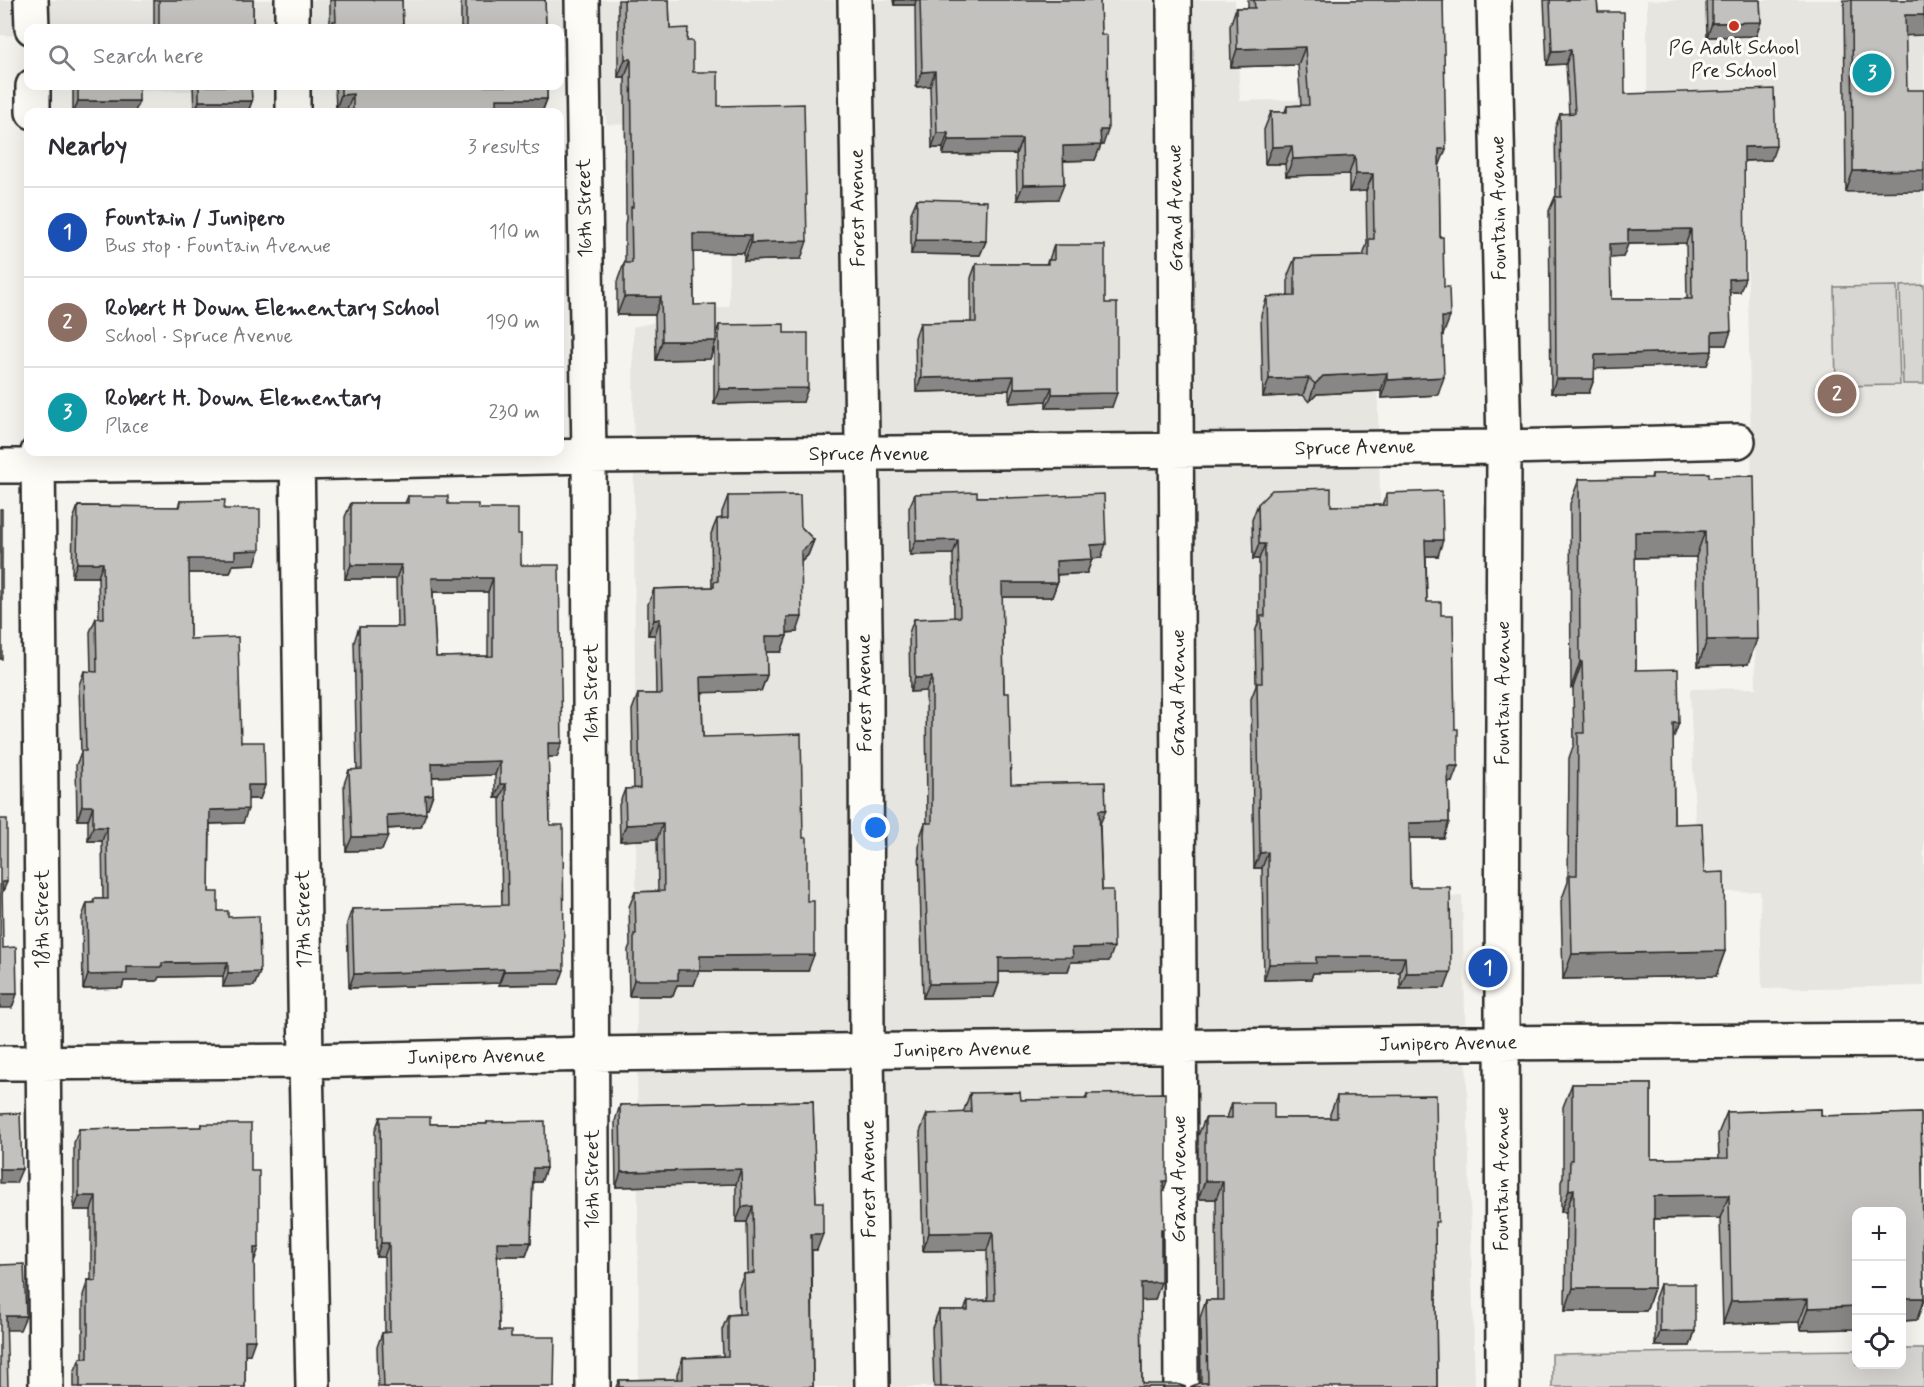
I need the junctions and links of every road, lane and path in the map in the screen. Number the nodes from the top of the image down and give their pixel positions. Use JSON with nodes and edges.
{"nodes":[{"id":1,"x":31,"y":0,"type":"edge"},
{"id":2,"x":292,"y":0,"type":"edge"},
{"id":3,"x":582,"y":0,"type":"edge"},
{"id":4,"x":855,"y":0,"type":"edge"},
{"id":5,"x":1174,"y":0,"type":"edge"},
{"id":6,"x":1494,"y":0,"type":"edge"},
{"id":7,"x":32,"y":24,"type":"edge"},
{"id":8,"x":292,"y":24,"type":"edge"},
{"id":9,"x":33,"y":90,"type":"edge"},
{"id":10,"x":293,"y":90,"type":"edge"},
{"id":11,"x":33,"y":108,"type":"edge"},
{"id":12,"x":293,"y":108,"type":"edge"},
{"id":13,"x":1738,"y":441,"type":"dead end"},
{"id":14,"x":1504,"y":447,"type":"junction"},
{"id":15,"x":1178,"y":450,"type":"junction"},
{"id":16,"x":861,"y":454,"type":"junction"},
{"id":17,"x":589,"y":456,"type":"junction"},
{"id":18,"x":298,"y":457,"type":"edge"},
{"id":19,"x":39,"y":458,"type":"edge"},
{"id":20,"x":0,"y":466,"type":"edge"},
{"id":21,"x":1924,"y":1040,"type":"edge"},
{"id":22,"x":1502,"y":1043,"type":"junction"},
{"id":23,"x":1178,"y":1047,"type":"junction"},
{"id":24,"x":867,"y":1052,"type":"junction"},
{"id":25,"x":593,"y":1054,"type":"junction"},
{"id":26,"x":306,"y":1061,"type":"junction"},
{"id":27,"x":43,"y":1062,"type":"junction"},
{"id":28,"x":0,"y":1063,"type":"edge"},
{"id":29,"x":46,"y":1387,"type":"edge"},
{"id":30,"x":313,"y":1387,"type":"edge"},
{"id":31,"x":593,"y":1387,"type":"edge"},
{"id":32,"x":872,"y":1387,"type":"edge"},
{"id":33,"x":1180,"y":1387,"type":"edge"},
{"id":34,"x":1503,"y":1387,"type":"edge"}],
"edges":[{"from":1,"to":7,"type":"street"},
{"from":2,"to":8,"type":"street"},
{"from":3,"to":17,"type":"street","name":"16th Street"},
{"from":4,"to":16,"type":"street","name":"Forest Avenue"},
{"from":5,"to":15,"type":"street","name":"Grand Avenue"},
{"from":6,"to":14,"type":"street","name":"Fountain Avenue"},
{"from":9,"to":11,"type":"street"},
{"from":10,"to":12,"type":"street"},
{"from":13,"to":14,"type":"street","name":"Spruce Avenue"},
{"from":14,"to":15,"type":"street","name":"Spruce Avenue"},
{"from":14,"to":22,"type":"street","name":"Fountain Avenue"},
{"from":15,"to":16,"type":"street","name":"Spruce Avenue"},
{"from":15,"to":23,"type":"street","name":"Grand Avenue"},
{"from":16,"to":17,"type":"street","name":"Spruce Avenue"},
{"from":16,"to":24,"type":"street","name":"Forest Avenue"},
{"from":17,"to":18,"type":"street","name":"Spruce Avenue"},
{"from":17,"to":25,"type":"street","name":"16th Street"},
{"from":18,"to":19,"type":"street","name":"Spruce Avenue"},
{"from":18,"to":26,"type":"street","name":"17th Street"},
{"from":19,"to":20,"type":"street","name":"Spruce Avenue"},
{"from":19,"to":27,"type":"street","name":"18th Street"},
{"from":21,"to":22,"type":"street","name":"Junipero Avenue"},
{"from":22,"to":23,"type":"street","name":"Junipero Avenue"},
{"from":22,"to":34,"type":"street","name":"Fountain Avenue"},
{"from":23,"to":24,"type":"street","name":"Junipero Avenue"},
{"from":23,"to":33,"type":"street","name":"Grand Avenue"},
{"from":24,"to":25,"type":"street","name":"Junipero Avenue"},
{"from":24,"to":32,"type":"street","name":"Forest Avenue"},
{"from":25,"to":26,"type":"street","name":"Junipero Avenue"},
{"from":25,"to":31,"type":"street","name":"16th Street"},
{"from":26,"to":27,"type":"street","name":"Junipero Avenue"},
{"from":26,"to":30,"type":"street","name":"17th Street"},
{"from":27,"to":28,"type":"street","name":"Junipero Avenue"},
{"from":27,"to":29,"type":"street","name":"18th Street"}]}
